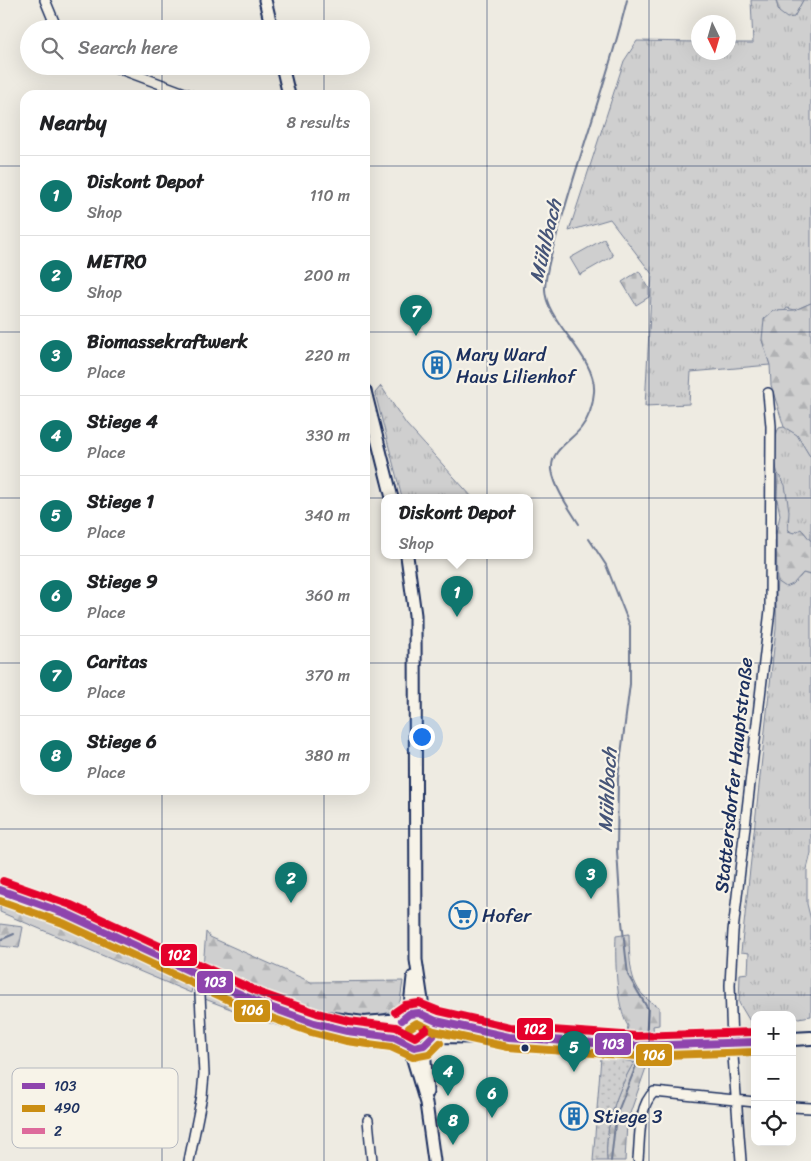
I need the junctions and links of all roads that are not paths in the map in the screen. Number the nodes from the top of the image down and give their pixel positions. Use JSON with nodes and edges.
{"nodes":[{"id":1,"x":45,"y":0,"type":"edge"},
{"id":2,"x":265,"y":0,"type":"edge"},
{"id":3,"x":53,"y":20,"type":"edge"},
{"id":4,"x":270,"y":20,"type":"edge"},
{"id":5,"x":136,"y":75,"type":"edge"},
{"id":6,"x":284,"y":75,"type":"edge"},
{"id":7,"x":177,"y":90,"type":"edge"},
{"id":8,"x":288,"y":90,"type":"edge"},
{"id":9,"x":768,"y":393,"type":"dead end"},
{"id":10,"x":370,"y":411,"type":"edge"},
{"id":11,"x":391,"y":494,"type":"edge"},
{"id":12,"x":407,"y":559,"type":"edge"},
{"id":13,"x":0,"y":890,"type":"edge"},
{"id":14,"x":416,"y":960,"type":"junction"},
{"id":15,"x":199,"y":975,"type":"junction"},
{"id":16,"x":406,"y":1017,"type":"junction"},
{"id":17,"x":427,"y":1017,"type":"junction"},
{"id":18,"x":315,"y":1020,"type":"junction"},
{"id":19,"x":509,"y":1036,"type":"junction"},
{"id":20,"x":811,"y":1038,"type":"edge"},
{"id":21,"x":796,"y":1039,"type":"edge"},
{"id":22,"x":428,"y":1041,"type":"junction"},
{"id":23,"x":406,"y":1042,"type":"junction"},
{"id":24,"x":751,"y":1042,"type":"edge"},
{"id":25,"x":732,"y":1043,"type":"junction"},
{"id":26,"x":737,"y":1100,"type":"junction"},
{"id":27,"x":751,"y":1102,"type":"edge"},
{"id":28,"x":426,"y":1103,"type":"junction"},
{"id":29,"x":796,"y":1106,"type":"edge"},
{"id":30,"x":811,"y":1108,"type":"edge"},
{"id":31,"x":368,"y":1120,"type":"dead end"},
{"id":32,"x":638,"y":1159,"type":"dead end"},
{"id":33,"x":189,"y":1161,"type":"edge"},
{"id":34,"x":372,"y":1161,"type":"edge"},
{"id":35,"x":434,"y":1161,"type":"edge"},
{"id":36,"x":741,"y":1161,"type":"edge"}],
"edges":[{"from":1,"to":3,"type":"street"},
{"from":2,"to":4,"type":"main road"},
{"from":5,"to":7,"type":"street"},
{"from":6,"to":8,"type":"main road"},
{"from":9,"to":25,"type":"street","name":"Stattersdorfer Hauptstraße"},
{"from":10,"to":11,"type":"main road"},
{"from":12,"to":14,"type":"main road"},
{"from":13,"to":15,"type":"main road"},
{"from":14,"to":16,"type":"main road"},
{"from":14,"to":17,"type":"main road"},
{"from":15,"to":18,"type":"main road"},
{"from":15,"to":33,"type":"street"},
{"from":16,"to":17,"type":"main road"},
{"from":16,"to":18,"type":"main road"},
{"from":16,"to":23,"type":"main road"},
{"from":17,"to":19,"type":"main road"},
{"from":17,"to":22,"type":"main road"},
{"from":18,"to":23,"type":"main road"},
{"from":19,"to":22,"type":"main road"},
{"from":19,"to":25,"type":"main road"},
{"from":20,"to":21,"type":"main road"},
{"from":22,"to":23,"type":"main road"},
{"from":22,"to":28,"type":"main road"},
{"from":23,"to":28,"type":"main road"},
{"from":24,"to":25,"type":"main road"},
{"from":25,"to":26,"type":"street","name":"Stattersdorfer Hauptstraße"},
{"from":26,"to":27,"type":"street"},
{"from":26,"to":32,"type":"street"},
{"from":26,"to":36,"type":"street","name":"Stattersdorfer Hauptstraße"},
{"from":28,"to":35,"type":"main road"},
{"from":29,"to":30,"type":"street"},
{"from":31,"to":34,"type":"street"}]}
